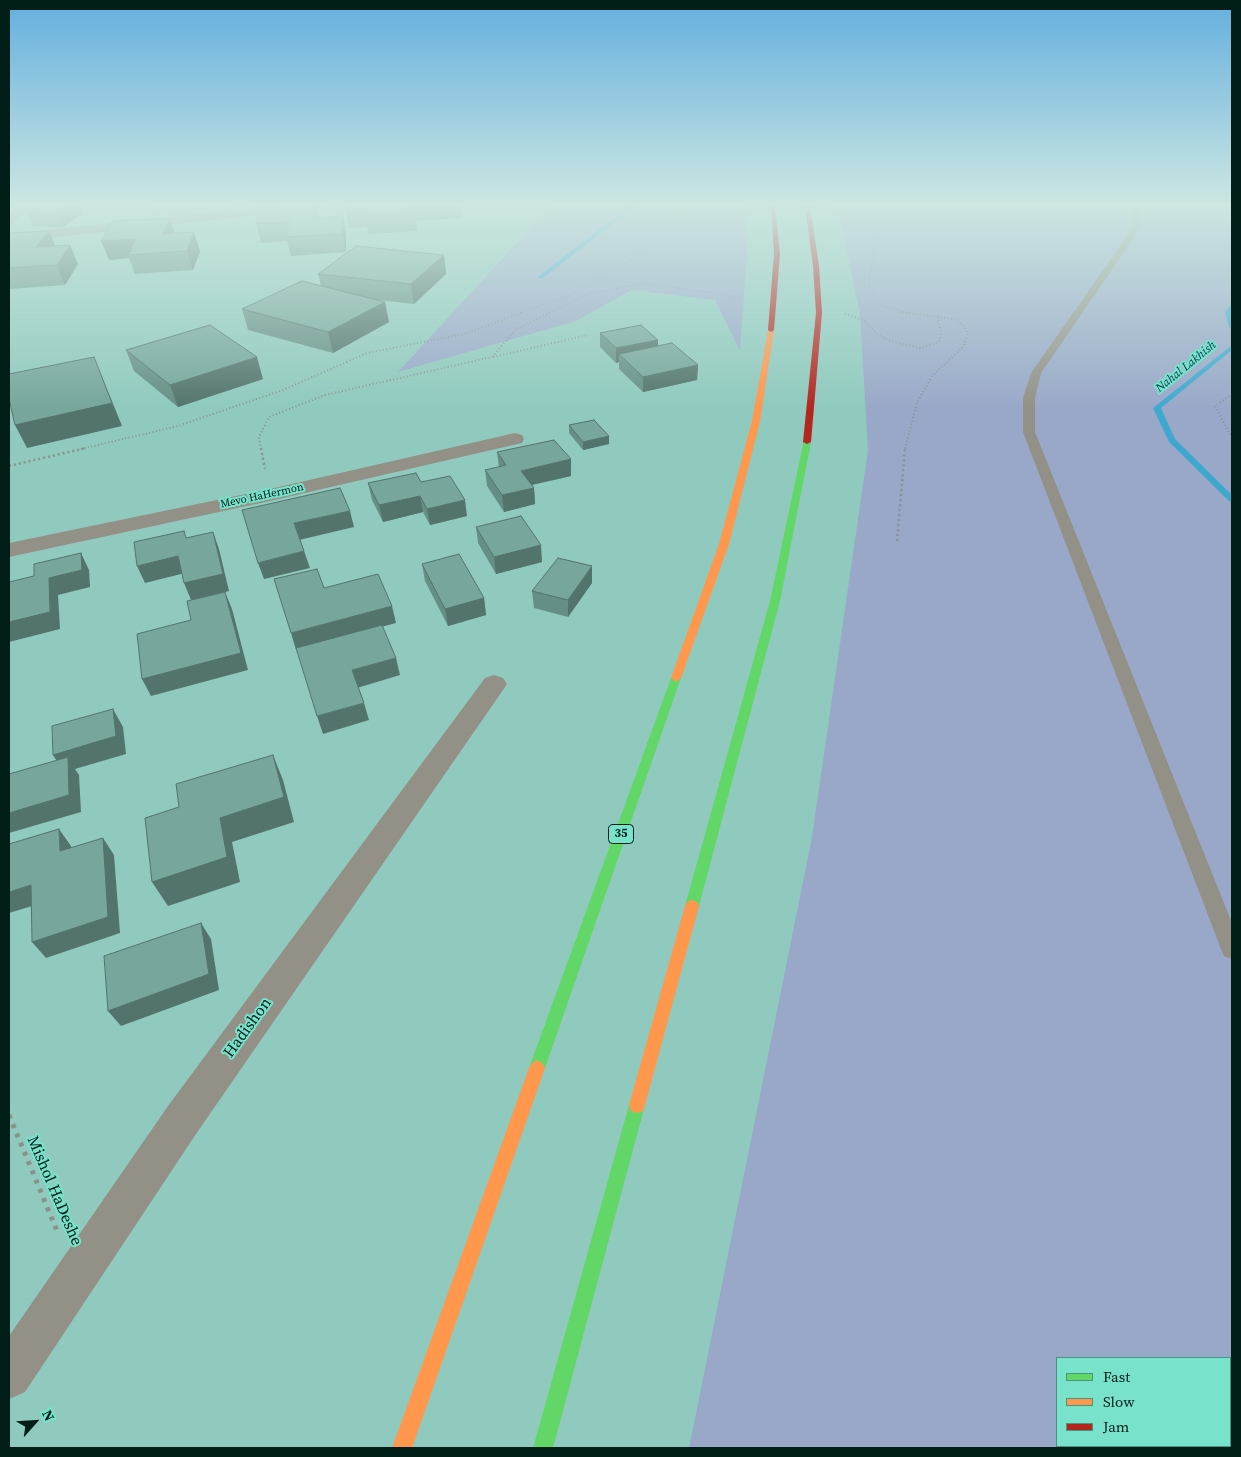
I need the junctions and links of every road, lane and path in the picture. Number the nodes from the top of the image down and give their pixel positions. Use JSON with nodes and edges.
{"nodes":[{"id":1,"x":609,"y":273,"type":"edge"},
{"id":2,"x":775,"y":273,"type":"edge"},
{"id":3,"x":816,"y":273,"type":"edge"},
{"id":4,"x":870,"y":273,"type":"edge"},
{"id":5,"x":1106,"y":273,"type":"edge"},
{"id":6,"x":739,"y":296,"type":"dead end"},
{"id":7,"x":841,"y":313,"type":"dead end"},
{"id":8,"x":938,"y":316,"type":"junction"},
{"id":9,"x":588,"y":335,"type":"dead end"},
{"id":10,"x":492,"y":357,"type":"junction"},
{"id":11,"x":1232,"y":394,"type":"edge"},
{"id":12,"x":1232,"y":438,"type":"edge"},
{"id":13,"x":515,"y":439,"type":"dead end"},
{"id":14,"x":9,"y":466,"type":"edge"},
{"id":15,"x":270,"y":495,"type":"junction"},
{"id":16,"x":897,"y":541,"type":"dead end"},
{"id":17,"x":9,"y":550,"type":"edge"},
{"id":18,"x":494,"y":684,"type":"dead end"},
{"id":19,"x":1232,"y":949,"type":"edge"},
{"id":20,"x":9,"y":1115,"type":"edge"},
{"id":21,"x":77,"y":1277,"type":"junction"},
{"id":22,"x":9,"y":1376,"type":"edge"},
{"id":23,"x":402,"y":1448,"type":"edge"},
{"id":24,"x":543,"y":1448,"type":"edge"}],
"edges":[{"from":1,"to":14,"type":"path"},
{"from":2,"to":23,"type":"highway","number":"35"},
{"from":3,"to":24,"type":"highway"},
{"from":4,"to":8,"type":"path"},
{"from":5,"to":19,"type":"lane"},
{"from":6,"to":10,"type":"path"},
{"from":7,"to":8,"type":"path"},
{"from":8,"to":16,"type":"path"},
{"from":9,"to":10,"type":"path"},
{"from":10,"to":15,"type":"path"},
{"from":11,"to":12,"type":"path"},
{"from":13,"to":15,"type":"street","name":"Mevo HaHermon"},
{"from":15,"to":17,"type":"street","name":"Mevo HaHermon"},
{"from":18,"to":21,"type":"street","name":"Hadishon"},
{"from":20,"to":21,"type":"path","name":"Mishol HaDeshe"},
{"from":21,"to":22,"type":"street","name":"Hadishon"}]}
